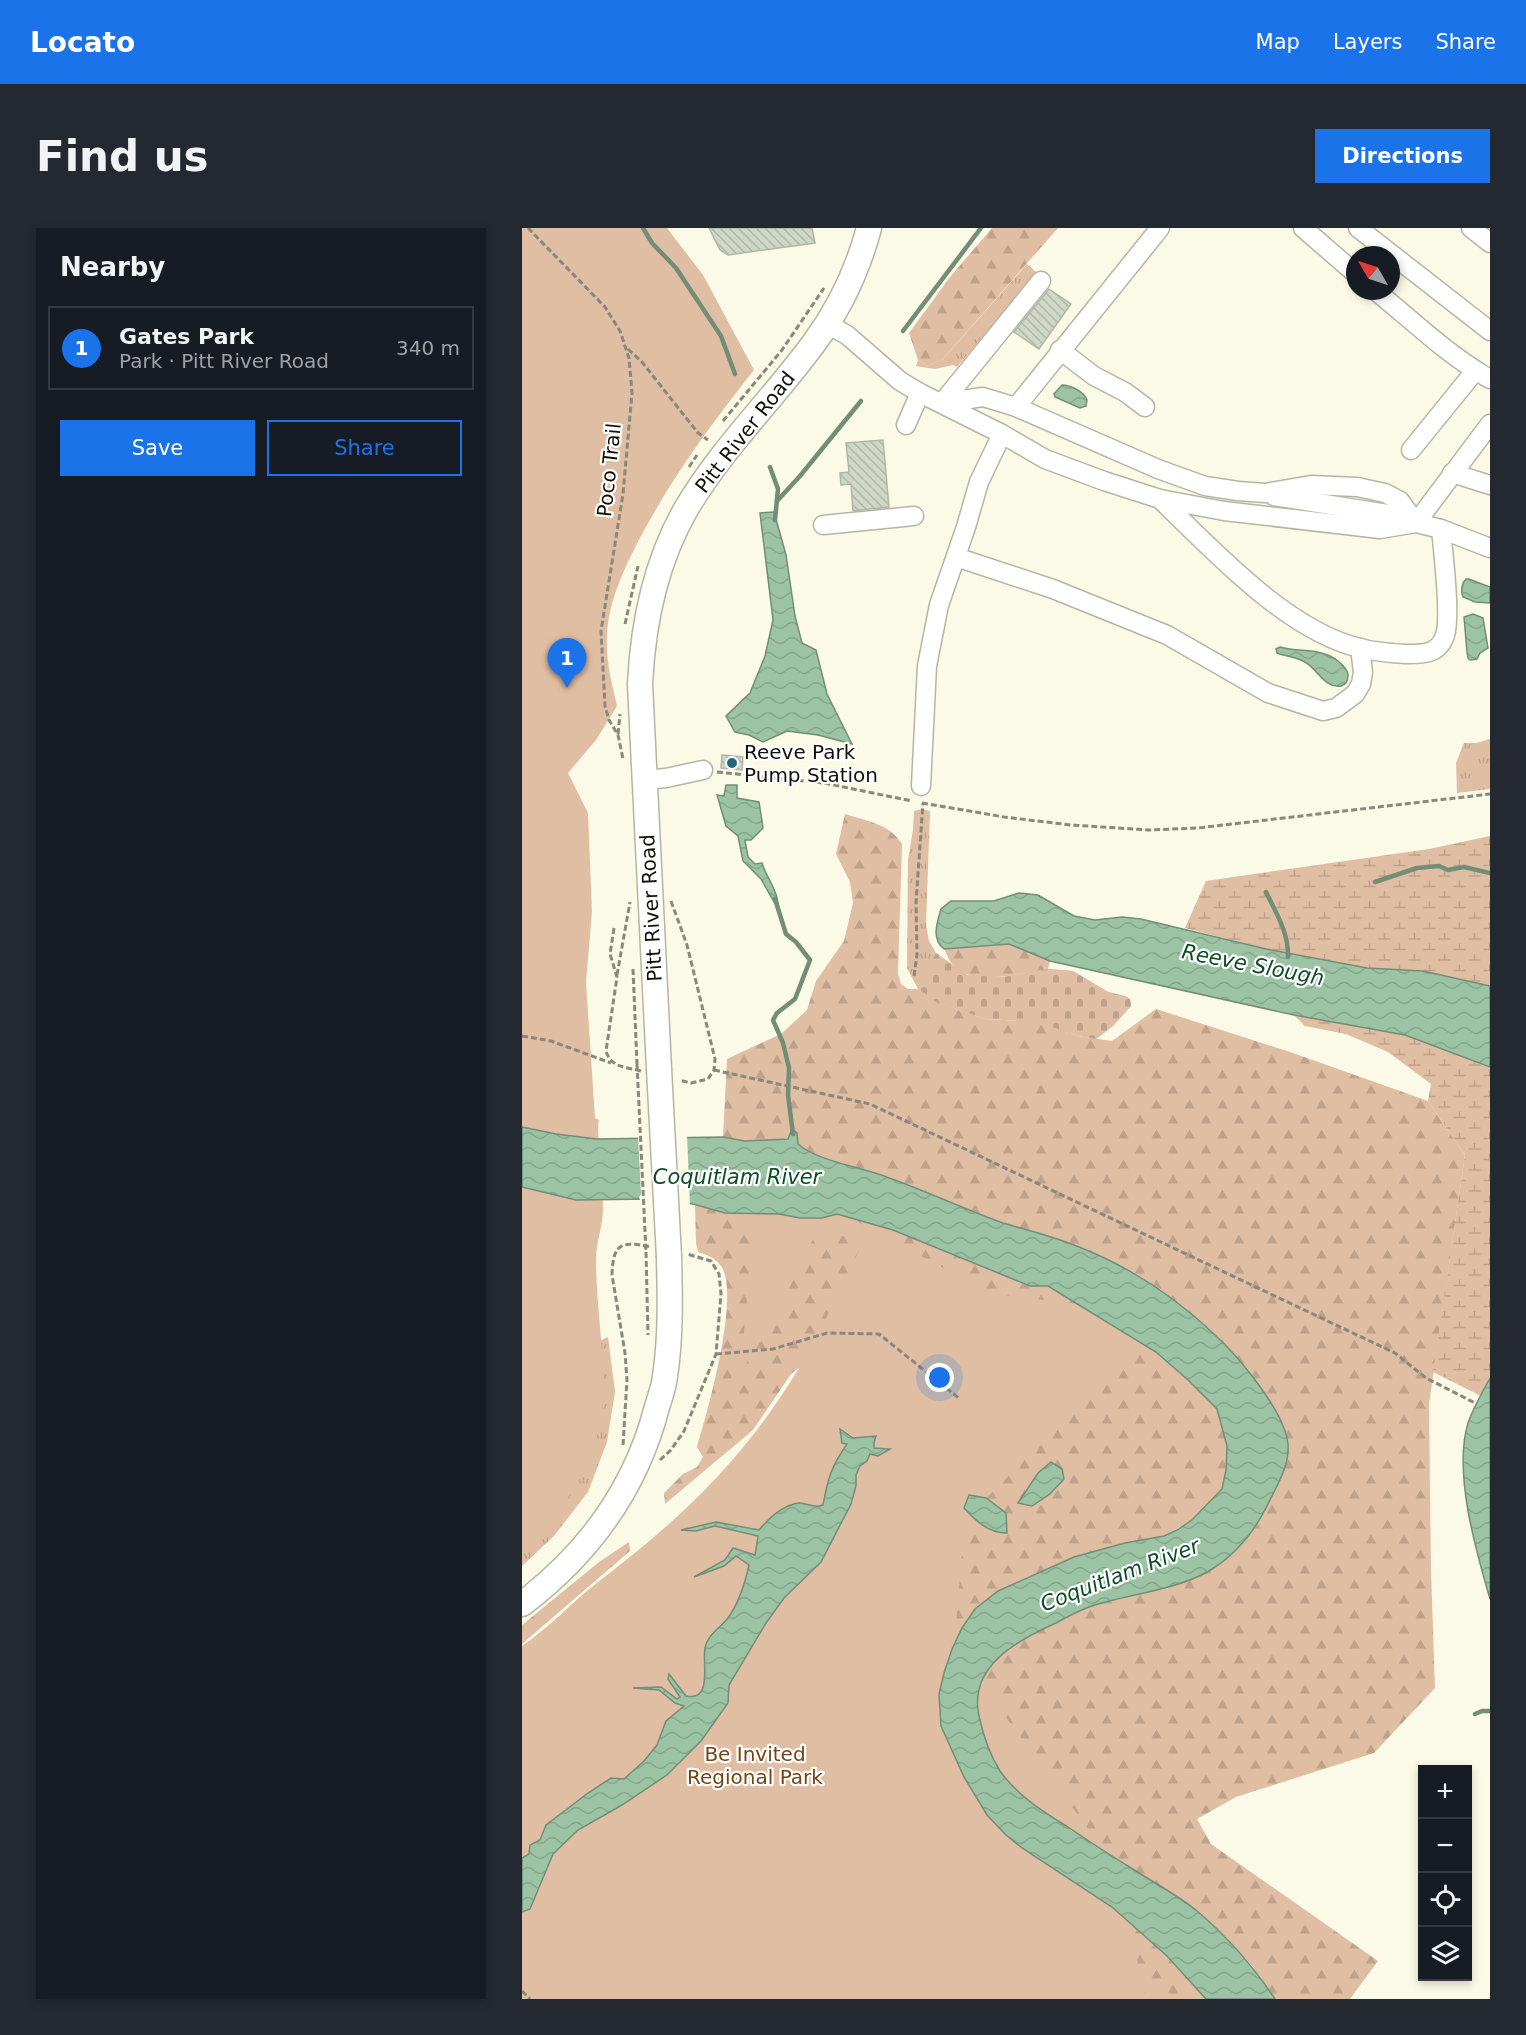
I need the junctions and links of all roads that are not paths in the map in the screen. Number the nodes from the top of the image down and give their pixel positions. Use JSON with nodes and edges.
{"nodes":[{"id":1,"x":869,"y":228,"type":"edge"},
{"id":2,"x":1160,"y":228,"type":"edge"},
{"id":3,"x":1303,"y":228,"type":"edge"},
{"id":4,"x":1358,"y":228,"type":"edge"},
{"id":5,"x":1470,"y":228,"type":"edge"},
{"id":6,"x":1490,"y":243,"type":"edge"},
{"id":7,"x":1346,"y":265,"type":"edge"},
{"id":8,"x":1041,"y":281,"type":"dead end"},
{"id":9,"x":1387,"y":300,"type":"edge"},
{"id":10,"x":827,"y":324,"type":"junction"},
{"id":11,"x":1490,"y":331,"type":"edge"},
{"id":12,"x":1060,"y":350,"type":"junction"},
{"id":13,"x":1483,"y":375,"type":"edge"},
{"id":14,"x":920,"y":393,"type":"junction"},
{"id":15,"x":942,"y":403,"type":"junction"},
{"id":16,"x":1016,"y":407,"type":"junction"},
{"id":17,"x":1144,"y":407,"type":"dead end"},
{"id":18,"x":906,"y":424,"type":"dead end"},
{"id":19,"x":1490,"y":424,"type":"edge"},
{"id":20,"x":1002,"y":434,"type":"junction"},
{"id":21,"x":1410,"y":450,"type":"dead end"},
{"id":22,"x":1452,"y":473,"type":"junction"},
{"id":23,"x":1490,"y":485,"type":"edge"},
{"id":24,"x":1160,"y":499,"type":"junction"},
{"id":25,"x":914,"y":516,"type":"dead end"},
{"id":26,"x":1416,"y":523,"type":"junction"},
{"id":27,"x":823,"y":525,"type":"dead end"},
{"id":28,"x":1441,"y":529,"type":"junction"},
{"id":29,"x":1490,"y":548,"type":"edge"},
{"id":30,"x":956,"y":557,"type":"junction"},
{"id":31,"x":1360,"y":648,"type":"junction"},
{"id":32,"x":703,"y":770,"type":"road end"},
{"id":33,"x":644,"y":780,"type":"junction"},
{"id":34,"x":922,"y":794,"type":"road end"},
{"id":35,"x":522,"y":1604,"type":"edge"}],
"edges":[{"from":1,"to":10,"type":"main road","name":"Pitt River Road"},
{"from":2,"to":12,"type":"lane"},
{"from":3,"to":7,"type":"lane"},
{"from":4,"to":11,"type":"lane"},
{"from":5,"to":6,"type":"lane"},
{"from":8,"to":15,"type":"lane"},
{"from":9,"to":13,"type":"lane"},
{"from":10,"to":14,"type":"lane"},
{"from":10,"to":33,"type":"main road","name":"Pitt River Road"},
{"from":12,"to":16,"type":"lane"},
{"from":12,"to":17,"type":"lane"},
{"from":13,"to":21,"type":"lane"},
{"from":14,"to":15,"type":"lane"},
{"from":14,"to":18,"type":"lane"},
{"from":15,"to":16,"type":"lane"},
{"from":15,"to":20,"type":"lane"},
{"from":16,"to":26,"type":"lane"},
{"from":19,"to":22,"type":"lane"},
{"from":20,"to":24,"type":"lane"},
{"from":20,"to":30,"type":"lane"},
{"from":22,"to":23,"type":"lane"},
{"from":22,"to":26,"type":"lane"},
{"from":24,"to":26,"type":"lane"},
{"from":24,"to":31,"type":"lane"},
{"from":25,"to":27,"type":"lane"},
{"from":26,"to":28,"type":"lane"},
{"from":28,"to":29,"type":"lane"},
{"from":28,"to":31,"type":"lane"},
{"from":30,"to":31,"type":"lane"},
{"from":30,"to":34,"type":"lane"},
{"from":32,"to":33,"type":"lane"},
{"from":33,"to":35,"type":"main road","name":"Pitt River Road","bridge":true}]}
